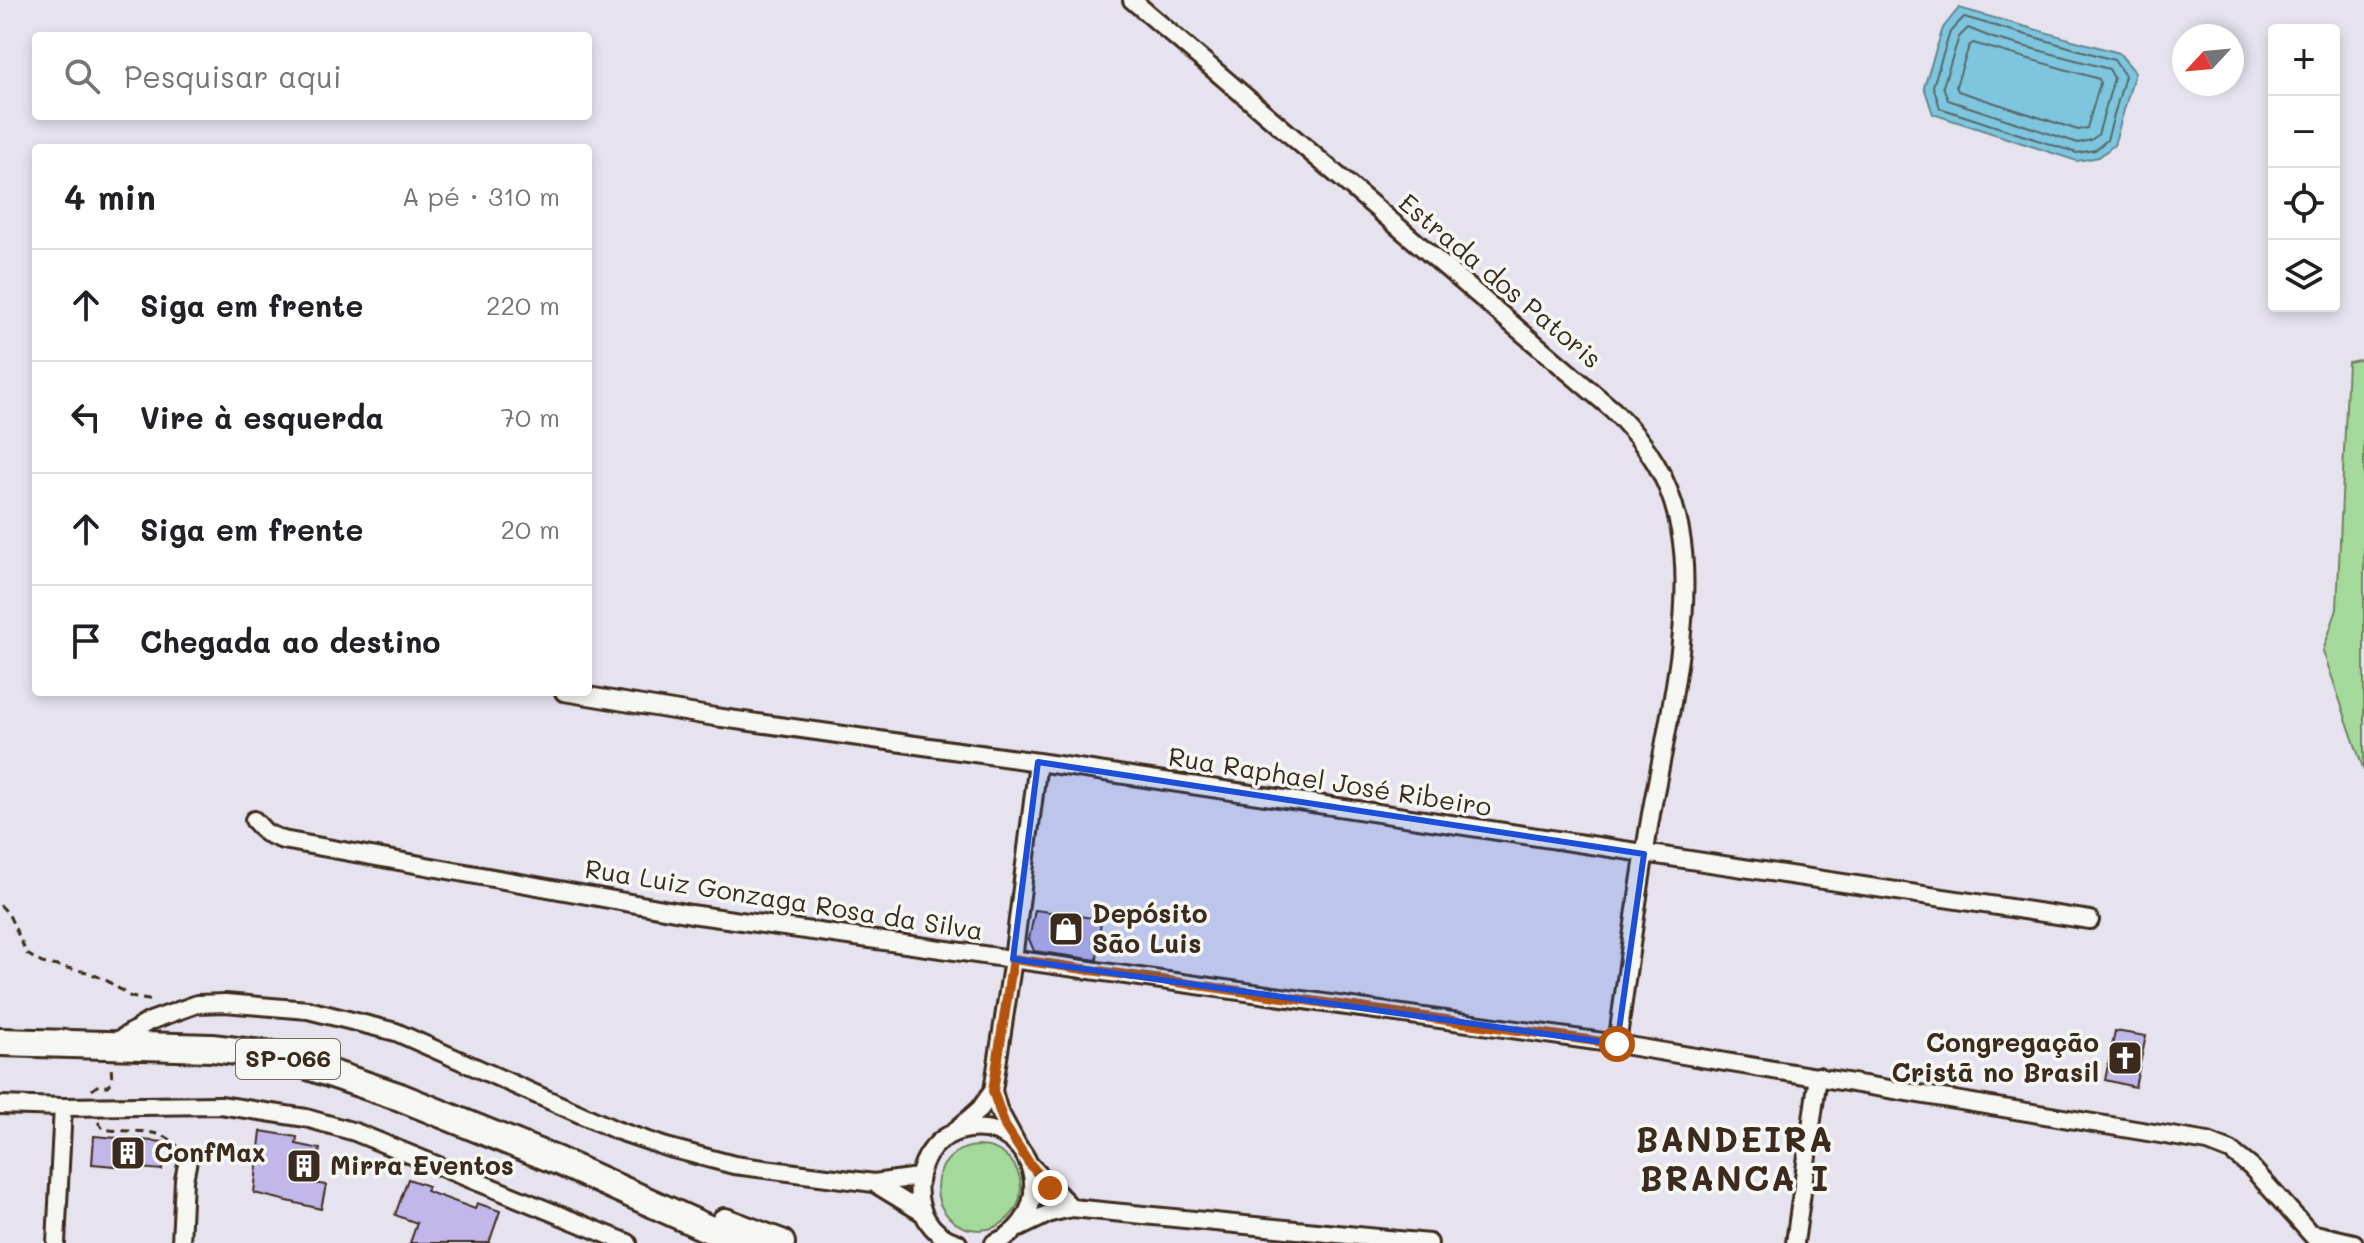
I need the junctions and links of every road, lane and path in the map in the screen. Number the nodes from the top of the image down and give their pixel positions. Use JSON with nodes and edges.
{"nodes":[{"id":1,"x":1132,"y":0,"type":"edge"},
{"id":2,"x":588,"y":696,"type":"edge"},
{"id":3,"x":1038,"y":762,"type":"junction"},
{"id":4,"x":254,"y":820,"type":"dead end"},
{"id":5,"x":1644,"y":854,"type":"junction"},
{"id":6,"x":0,"y":905,"type":"edge"},
{"id":7,"x":2090,"y":920,"type":"dead end"},
{"id":8,"x":1013,"y":959,"type":"junction"},
{"id":9,"x":180,"y":1009,"type":"junction"},
{"id":10,"x":0,"y":1042,"type":"edge"},
{"id":11,"x":1617,"y":1044,"type":"junction"},
{"id":12,"x":111,"y":1045,"type":"junction"},
{"id":13,"x":1818,"y":1076,"type":"junction"},
{"id":14,"x":993,"y":1091,"type":"junction"},
{"id":15,"x":0,"y":1105,"type":"edge"},
{"id":16,"x":63,"y":1107,"type":"junction"},
{"id":17,"x":88,"y":1107,"type":"junction"},
{"id":18,"x":951,"y":1134,"type":"junction"},
{"id":19,"x":1019,"y":1148,"type":"junction"},
{"id":20,"x":188,"y":1160,"type":"joint"},
{"id":21,"x":558,"y":1161,"type":"junction"},
{"id":22,"x":1029,"y":1163,"type":"junction"},
{"id":23,"x":918,"y":1177,"type":"junction"},
{"id":24,"x":874,"y":1183,"type":"junction"},
{"id":25,"x":1072,"y":1208,"type":"junction"},
{"id":26,"x":923,"y":1213,"type":"junction"},
{"id":27,"x":1019,"y":1228,"type":"junction"},
{"id":28,"x":935,"y":1236,"type":"edge"},
{"id":29,"x":2315,"y":1238,"type":"edge"},
{"id":30,"x":56,"y":1243,"type":"edge"},
{"id":31,"x":181,"y":1243,"type":"edge"},
{"id":32,"x":628,"y":1243,"type":"edge"},
{"id":33,"x":740,"y":1243,"type":"edge"},
{"id":34,"x":781,"y":1243,"type":"edge"},
{"id":35,"x":958,"y":1243,"type":"edge"},
{"id":36,"x":994,"y":1243,"type":"edge"},
{"id":37,"x":1429,"y":1243,"type":"edge"},
{"id":38,"x":1795,"y":1243,"type":"edge"},
{"id":39,"x":2354,"y":1243,"type":"edge"}],
"edges":[{"from":1,"to":5,"type":"street","name":"Estrada dos Patoris"},
{"from":2,"to":3,"type":"street","name":"Rua Raphael José Ribeiro"},
{"from":3,"to":5,"type":"street","name":"Rua Raphael José Ribeiro"},
{"from":3,"to":8,"type":"street"},
{"from":4,"to":8,"type":"street","name":"Rua Luiz Gonzaga Rosa da Silva"},
{"from":5,"to":7,"type":"street","name":"Rua Raphael José Ribeiro"},
{"from":5,"to":11,"type":"street","name":"Estrada dos Patoris"},
{"from":6,"to":9,"type":"path"},
{"from":8,"to":11,"type":"street","name":"Rua Luiz Gonzaga Rosa da Silva"},
{"from":8,"to":14,"type":"street"},
{"from":9,"to":12,"type":"street"},
{"from":9,"to":24,"type":"street"},
{"from":10,"to":12,"type":"main road","number":"SP-066"},
{"from":11,"to":13,"type":"street","name":"Rua Luiz Gonzaga Rosa da Silva"},
{"from":12,"to":17,"type":"path"},
{"from":12,"to":21,"type":"main road","number":"SP-066"},
{"from":13,"to":29,"type":"street","name":"Rua Luiz Gonzaga Rosa da Silva"},
{"from":13,"to":38,"type":"street"},
{"from":14,"to":18,"type":"street"},
{"from":14,"to":19,"type":"street"},
{"from":15,"to":16,"type":"street"},
{"from":16,"to":17,"type":"street"},
{"from":16,"to":30,"type":"street"},
{"from":17,"to":20,"type":"path"},
{"from":17,"to":32,"type":"street"},
{"from":18,"to":19,"type":"street"},
{"from":18,"to":23,"type":"street"},
{"from":19,"to":22,"type":"street"},
{"from":20,"to":31,"type":"street"},
{"from":21,"to":33,"type":"main road","number":"SP-066"},
{"from":21,"to":34,"type":"main road","number":"SP-066"},
{"from":22,"to":25,"type":"street"},
{"from":22,"to":27,"type":"street"},
{"from":23,"to":24,"type":"street"},
{"from":23,"to":26,"type":"street"},
{"from":24,"to":26,"type":"street"},
{"from":25,"to":27,"type":"street"},
{"from":25,"to":37,"type":"street"},
{"from":26,"to":28,"type":"street"},
{"from":27,"to":36,"type":"street"},
{"from":28,"to":35,"type":"street"},
{"from":29,"to":39,"type":"street"}]}
